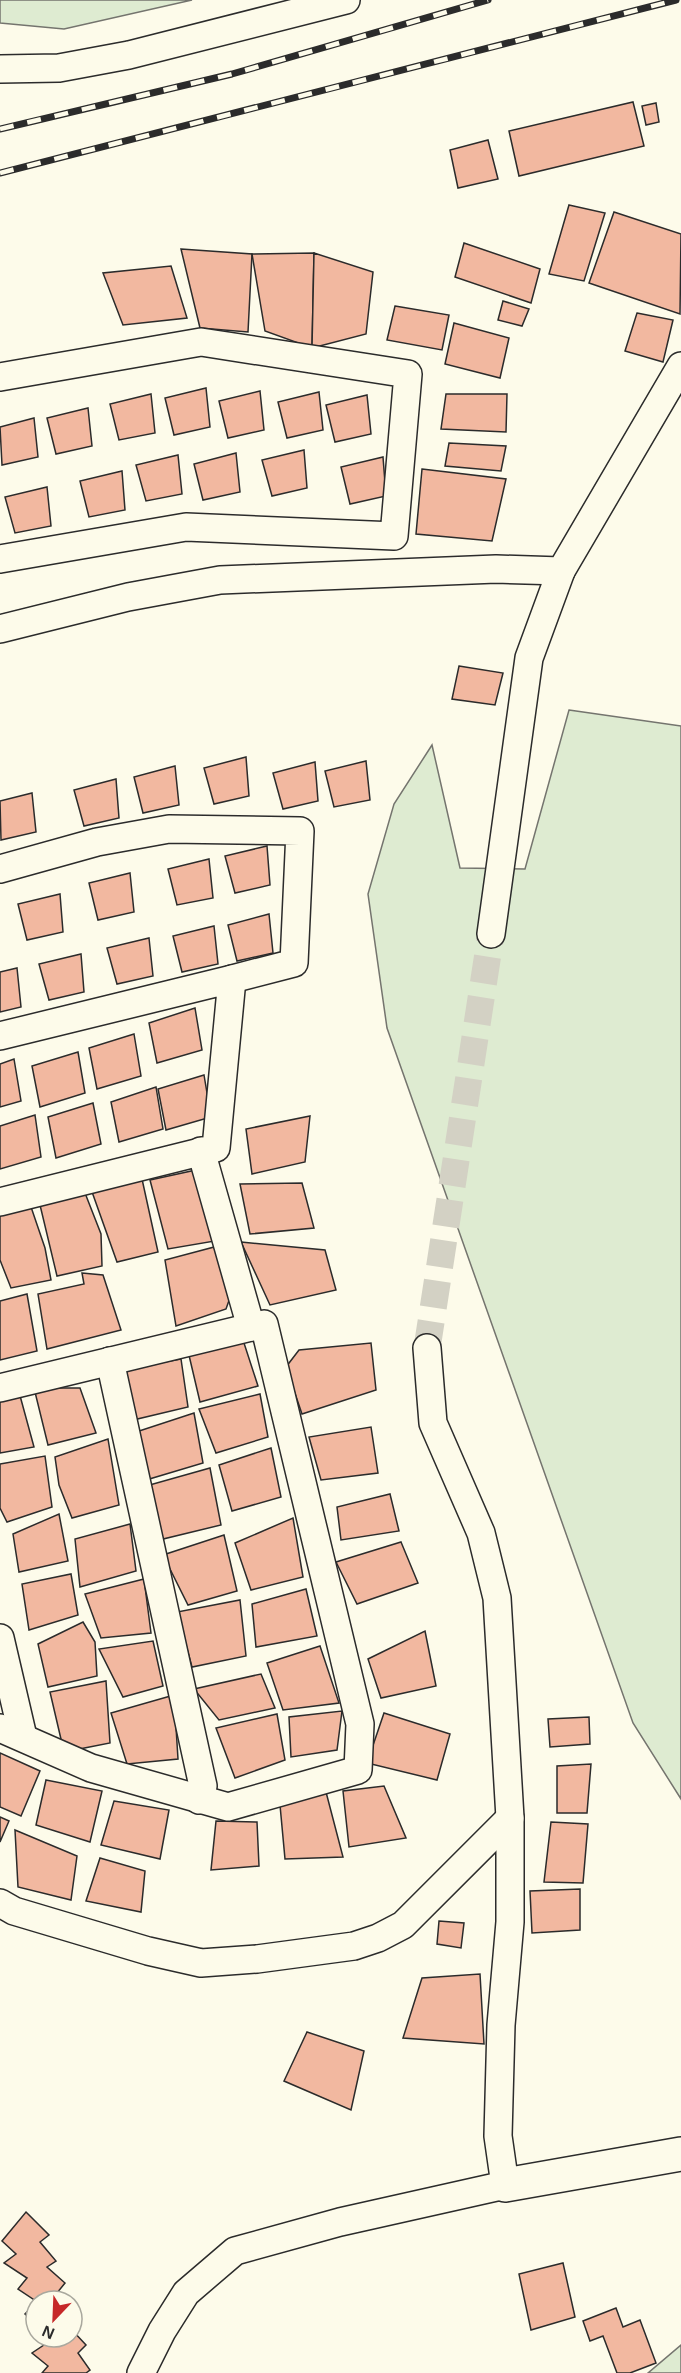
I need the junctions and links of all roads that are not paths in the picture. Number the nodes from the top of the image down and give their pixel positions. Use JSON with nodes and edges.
{"nodes":[{"id":1,"x":346,"y":0,"type":"edge"},
{"id":2,"x":0,"y":69,"type":"edge"},
{"id":3,"x":681,"y":366,"type":"edge"},
{"id":4,"x":0,"y":377,"type":"edge"},
{"id":5,"x":0,"y":559,"type":"edge"},
{"id":6,"x":561,"y":571,"type":"junction"},
{"id":7,"x":0,"y":629,"type":"edge"},
{"id":8,"x":0,"y":869,"type":"edge"},
{"id":9,"x":491,"y":934,"type":"tunnel mouth"},
{"id":10,"x":231,"y":979,"type":"junction"},
{"id":11,"x":0,"y":1036,"type":"edge"},
{"id":12,"x":201,"y":1151,"type":"junction"},
{"id":13,"x":0,"y":1202,"type":"edge"},
{"id":14,"x":251,"y":1327,"type":"junction"},
{"id":15,"x":427,"y":1348,"type":"tunnel mouth"},
{"id":16,"x":110,"y":1361,"type":"junction"},
{"id":17,"x":0,"y":1388,"type":"edge"},
{"id":18,"x":0,"y":1638,"type":"edge"},
{"id":19,"x":11,"y":1732,"type":"edge"},
{"id":20,"x":199,"y":1800,"type":"junction"},
{"id":21,"x":510,"y":1818,"type":"junction"},
{"id":22,"x":0,"y":1903,"type":"edge"},
{"id":23,"x":681,"y":2154,"type":"edge"},
{"id":24,"x":505,"y":2185,"type":"junction"},
{"id":25,"x":141,"y":2373,"type":"edge"}],
"edges":[{"from":1,"to":2,"type":"street"},
{"from":3,"to":6,"type":"street"},
{"from":4,"to":5,"type":"street"},
{"from":6,"to":7,"type":"street"},
{"from":6,"to":9,"type":"street"},
{"from":8,"to":10,"type":"street"},
{"from":10,"to":11,"type":"street"},
{"from":10,"to":12,"type":"street"},
{"from":12,"to":13,"type":"street"},
{"from":12,"to":14,"type":"street"},
{"from":14,"to":16,"type":"street"},
{"from":14,"to":20,"type":"street"},
{"from":15,"to":21,"type":"street"},
{"from":16,"to":17,"type":"street"},
{"from":16,"to":20,"type":"street"},
{"from":18,"to":19,"type":"street"},
{"from":19,"to":20,"type":"street"},
{"from":21,"to":22,"type":"street"},
{"from":21,"to":24,"type":"street"},
{"from":23,"to":24,"type":"street"},
{"from":24,"to":25,"type":"street"}]}
